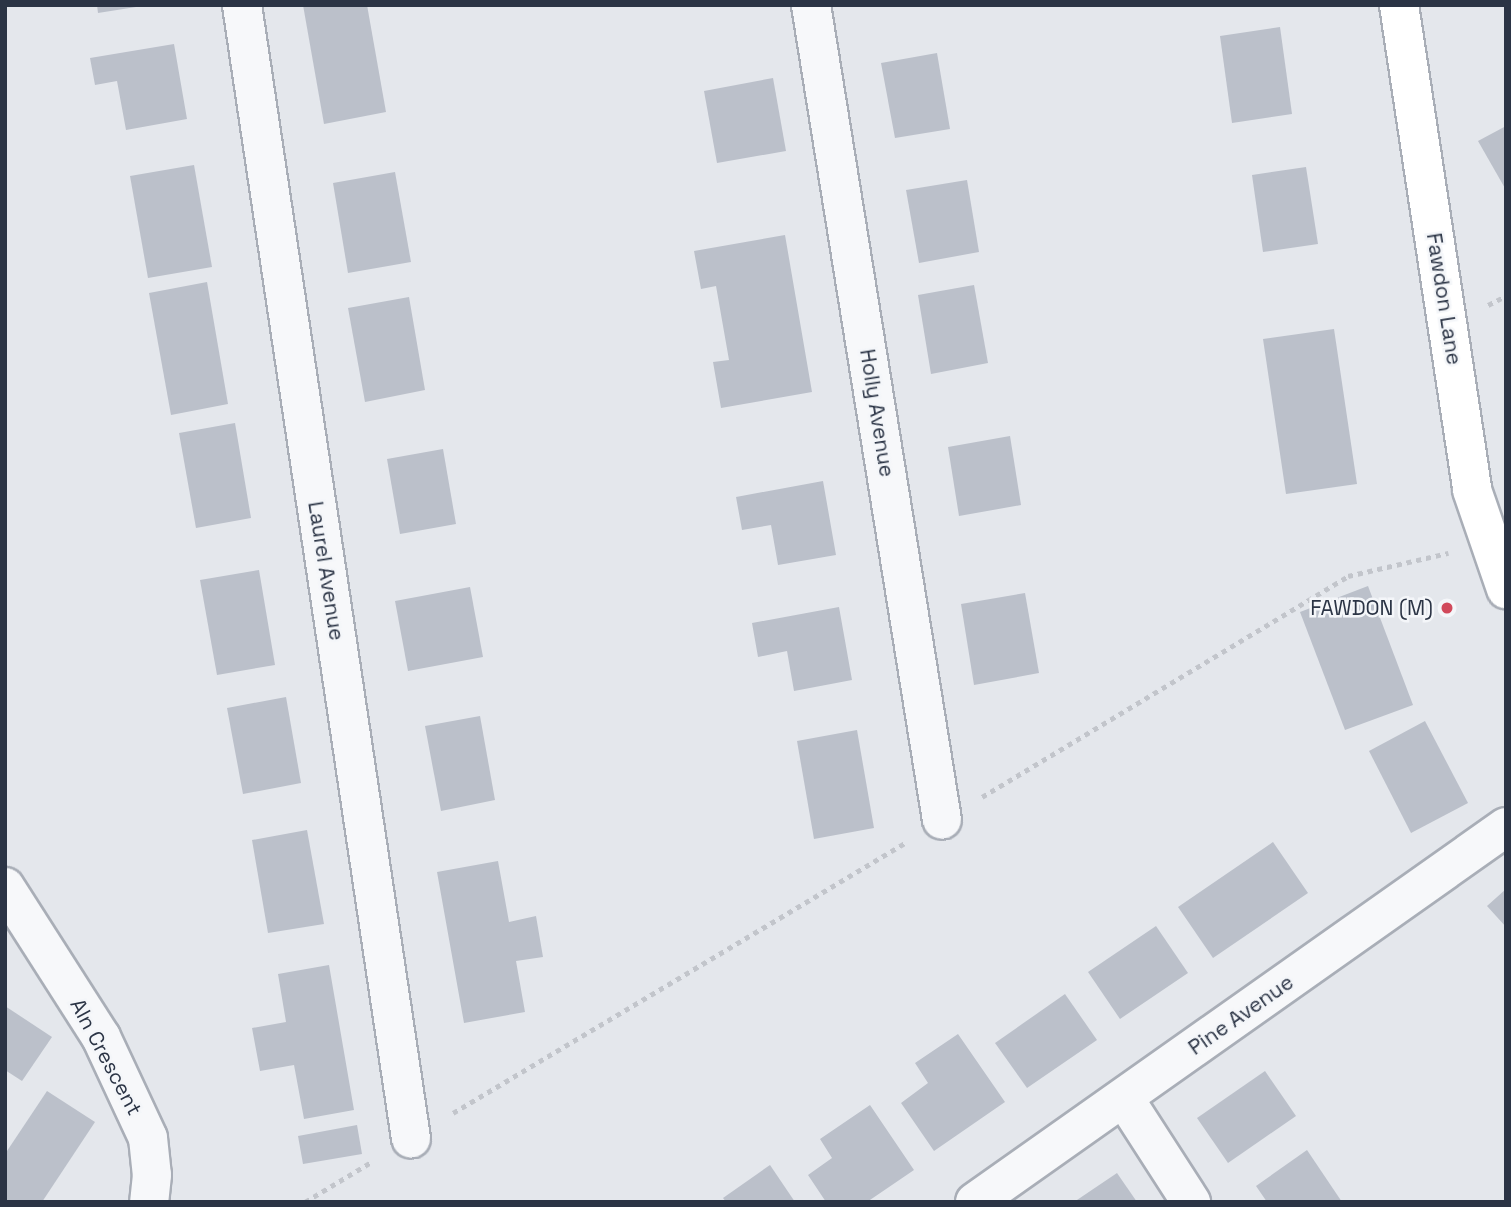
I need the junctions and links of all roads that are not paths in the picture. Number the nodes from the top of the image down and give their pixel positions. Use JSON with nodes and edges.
{"nodes":[{"id":1,"x":242,"y":5,"type":"edge"},
{"id":2,"x":811,"y":5,"type":"edge"},
{"id":3,"x":1399,"y":5,"type":"edge"},
{"id":4,"x":1506,"y":589,"type":"edge"},
{"id":5,"x":942,"y":820,"type":"road end"},
{"id":6,"x":1506,"y":827,"type":"edge"},
{"id":7,"x":5,"y":887,"type":"edge"},
{"id":8,"x":1124,"y":1097,"type":"junction"},
{"id":9,"x":411,"y":1138,"type":"road end"},
{"id":10,"x":149,"y":1202,"type":"edge"},
{"id":11,"x":975,"y":1202,"type":"edge"},
{"id":12,"x":1191,"y":1202,"type":"edge"}],
"edges":[{"from":1,"to":9,"type":"street","name":"Laurel Avenue"},
{"from":2,"to":5,"type":"street","name":"Holly Avenue"},
{"from":3,"to":4,"type":"street","name":"Fawdon Lane"},
{"from":6,"to":8,"type":"street","name":"Pine Avenue"},
{"from":7,"to":10,"type":"street","name":"Aln Crescent"},
{"from":8,"to":11,"type":"street","name":"Pine Avenue"},
{"from":8,"to":12,"type":"street"}]}
